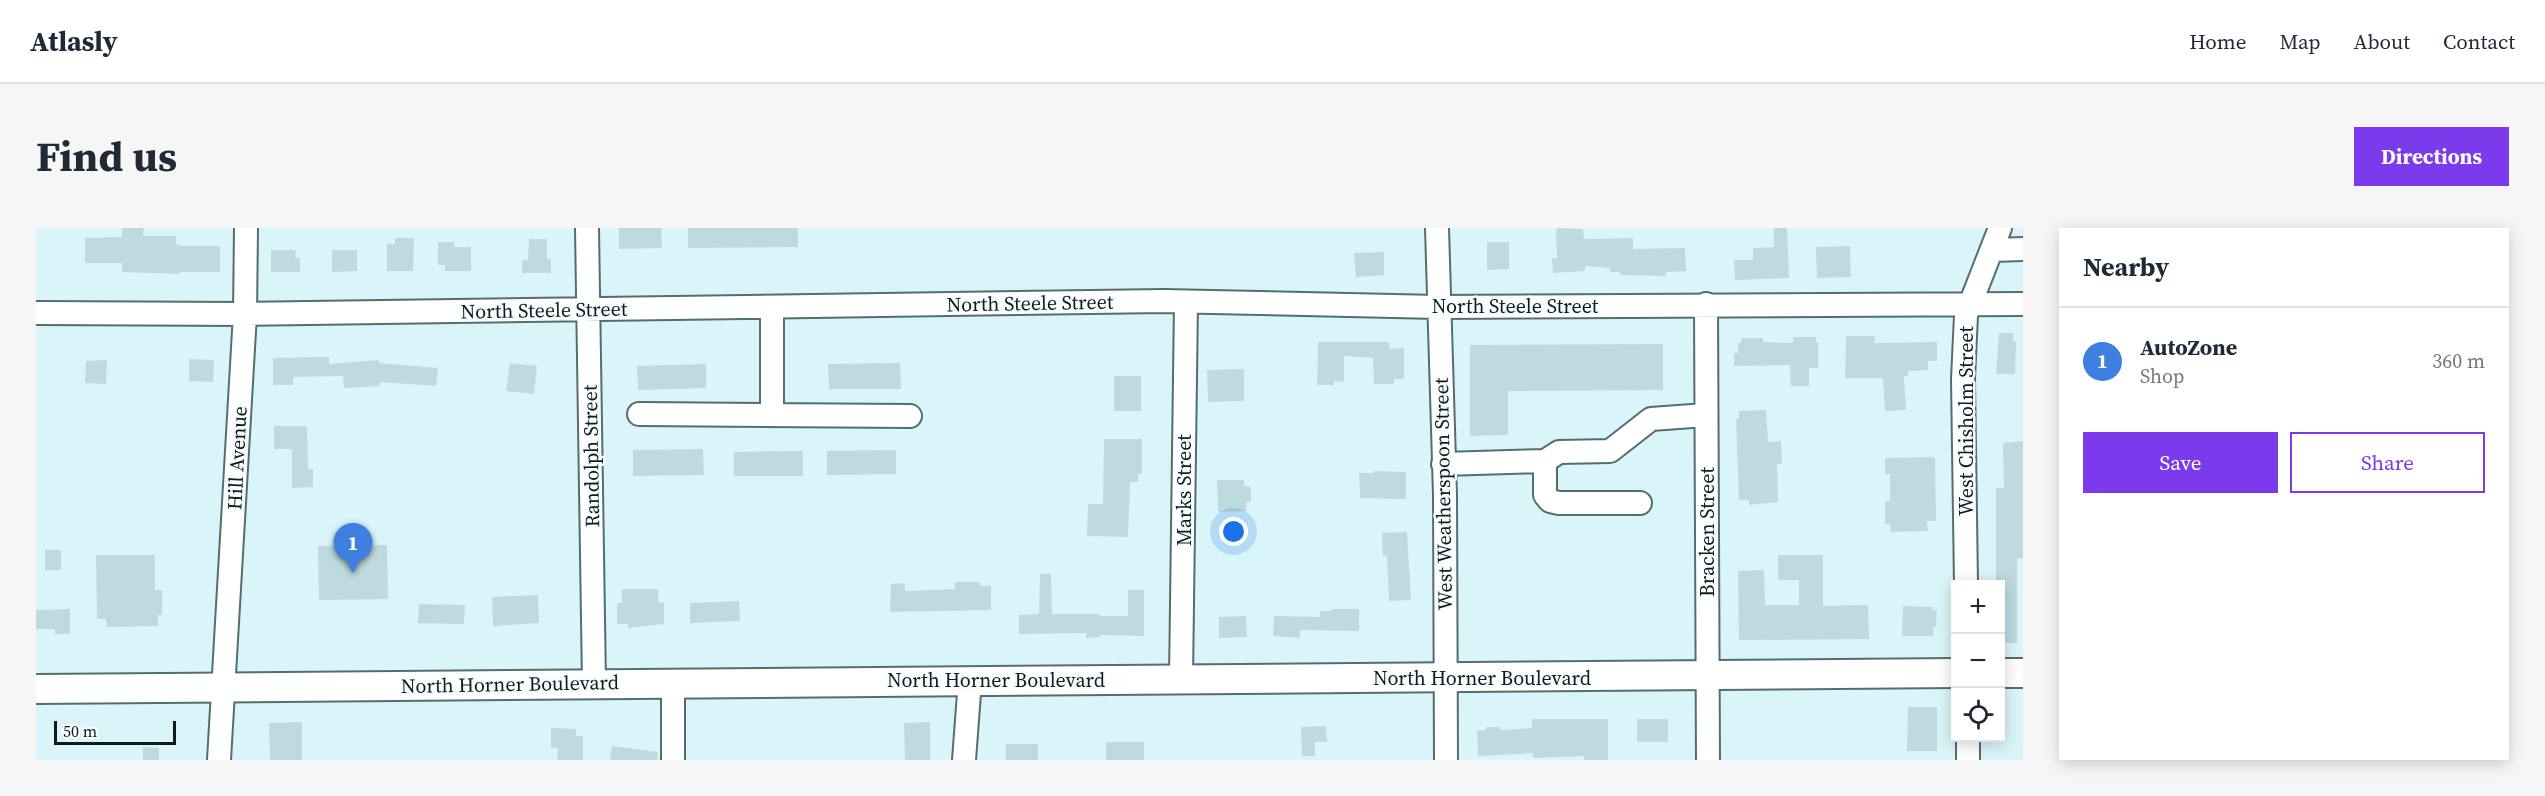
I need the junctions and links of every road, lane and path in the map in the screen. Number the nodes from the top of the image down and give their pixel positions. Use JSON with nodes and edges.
{"nodes":[{"id":1,"x":246,"y":228,"type":"edge"},
{"id":2,"x":587,"y":228,"type":"edge"},
{"id":3,"x":1437,"y":228,"type":"edge"},
{"id":4,"x":2000,"y":228,"type":"edge"},
{"id":5,"x":2023,"y":249,"type":"edge"},
{"id":6,"x":1993,"y":250,"type":"junction"},
{"id":7,"x":1186,"y":302,"type":"junction"},
{"id":8,"x":1706,"y":304,"type":"junction"},
{"id":9,"x":1970,"y":304,"type":"junction"},
{"id":10,"x":2023,"y":304,"type":"edge"},
{"id":11,"x":772,"y":307,"type":"junction"},
{"id":12,"x":1438,"y":307,"type":"junction"},
{"id":13,"x":589,"y":310,"type":"junction"},
{"id":14,"x":36,"y":313,"type":"edge"},
{"id":15,"x":245,"y":314,"type":"junction"},
{"id":16,"x":639,"y":414,"type":"dead end"},
{"id":17,"x":772,"y":415,"type":"junction"},
{"id":18,"x":1706,"y":415,"type":"junction"},
{"id":19,"x":910,"y":416,"type":"dead end"},
{"id":20,"x":1545,"y":461,"type":"junction"},
{"id":21,"x":1443,"y":464,"type":"junction"},
{"id":22,"x":1640,"y":503,"type":"dead end"},
{"id":23,"x":1966,"y":580,"type":"edge"},
{"id":24,"x":1951,"y":673,"type":"edge"},
{"id":25,"x":2005,"y":673,"type":"edge"},
{"id":26,"x":2023,"y":673,"type":"edge"},
{"id":27,"x":1708,"y":676,"type":"junction"},
{"id":28,"x":1181,"y":679,"type":"junction"},
{"id":29,"x":1447,"y":679,"type":"junction"},
{"id":30,"x":970,"y":680,"type":"junction"},
{"id":31,"x":673,"y":683,"type":"junction"},
{"id":32,"x":594,"y":684,"type":"junction"},
{"id":33,"x":224,"y":687,"type":"junction"},
{"id":34,"x":36,"y":689,"type":"edge"},
{"id":35,"x":1968,"y":742,"type":"edge"},
{"id":36,"x":219,"y":760,"type":"edge"},
{"id":37,"x":673,"y":760,"type":"edge"},
{"id":38,"x":964,"y":760,"type":"edge"},
{"id":39,"x":1446,"y":760,"type":"edge"},
{"id":40,"x":1708,"y":760,"type":"edge"},
{"id":41,"x":1968,"y":760,"type":"edge"}],
"edges":[{"from":1,"to":15,"type":"street","name":"Hill Avenue"},
{"from":2,"to":13,"type":"street","name":"Randolph Street"},
{"from":3,"to":12,"type":"street","name":"West Weatherspoon Street"},
{"from":4,"to":6,"type":"street","name":"West Chisholm Street"},
{"from":5,"to":6,"type":"street"},
{"from":6,"to":9,"type":"street","name":"West Chisholm Street"},
{"from":7,"to":11,"type":"street","name":"North Steele Street"},
{"from":7,"to":12,"type":"street","name":"North Steele Street"},
{"from":7,"to":28,"type":"street","name":"Marks Street"},
{"from":8,"to":9,"type":"street","name":"North Steele Street"},
{"from":8,"to":12,"type":"street","name":"North Steele Street"},
{"from":8,"to":18,"type":"street","name":"Bracken Street"},
{"from":9,"to":10,"type":"street","name":"North Steele Street"},
{"from":9,"to":23,"type":"street","name":"West Chisholm Street"},
{"from":11,"to":13,"type":"street","name":"North Steele Street"},
{"from":11,"to":17,"type":"street"},
{"from":12,"to":21,"type":"street","name":"West Weatherspoon Street"},
{"from":13,"to":15,"type":"street","name":"North Steele Street"},
{"from":13,"to":32,"type":"street","name":"Randolph Street"},
{"from":14,"to":15,"type":"street","name":"North Steele Street"},
{"from":15,"to":33,"type":"street","name":"Hill Avenue"},
{"from":16,"to":17,"type":"street"},
{"from":17,"to":19,"type":"street"},
{"from":18,"to":20,"type":"street"},
{"from":18,"to":27,"type":"street","name":"Bracken Street"},
{"from":20,"to":21,"type":"street"},
{"from":20,"to":22,"type":"street"},
{"from":21,"to":29,"type":"street","name":"West Weatherspoon Street"},
{"from":24,"to":27,"type":"main road","name":"North Horner Boulevard"},
{"from":25,"to":26,"type":"main road"},
{"from":27,"to":29,"type":"main road","name":"North Horner Boulevard"},
{"from":27,"to":40,"type":"street","name":"Bracken Street"},
{"from":28,"to":29,"type":"main road","name":"North Horner Boulevard"},
{"from":28,"to":30,"type":"main road","name":"North Horner Boulevard"},
{"from":29,"to":39,"type":"street","name":"West Weatherspoon Street"},
{"from":30,"to":31,"type":"main road","name":"North Horner Boulevard"},
{"from":30,"to":38,"type":"street"},
{"from":31,"to":32,"type":"main road","name":"North Horner Boulevard"},
{"from":31,"to":37,"type":"street"},
{"from":32,"to":33,"type":"main road","name":"North Horner Boulevard"},
{"from":33,"to":34,"type":"main road","name":"North Horner Boulevard"},
{"from":33,"to":36,"type":"street","name":"Hill Avenue"},
{"from":35,"to":41,"type":"street"}]}
